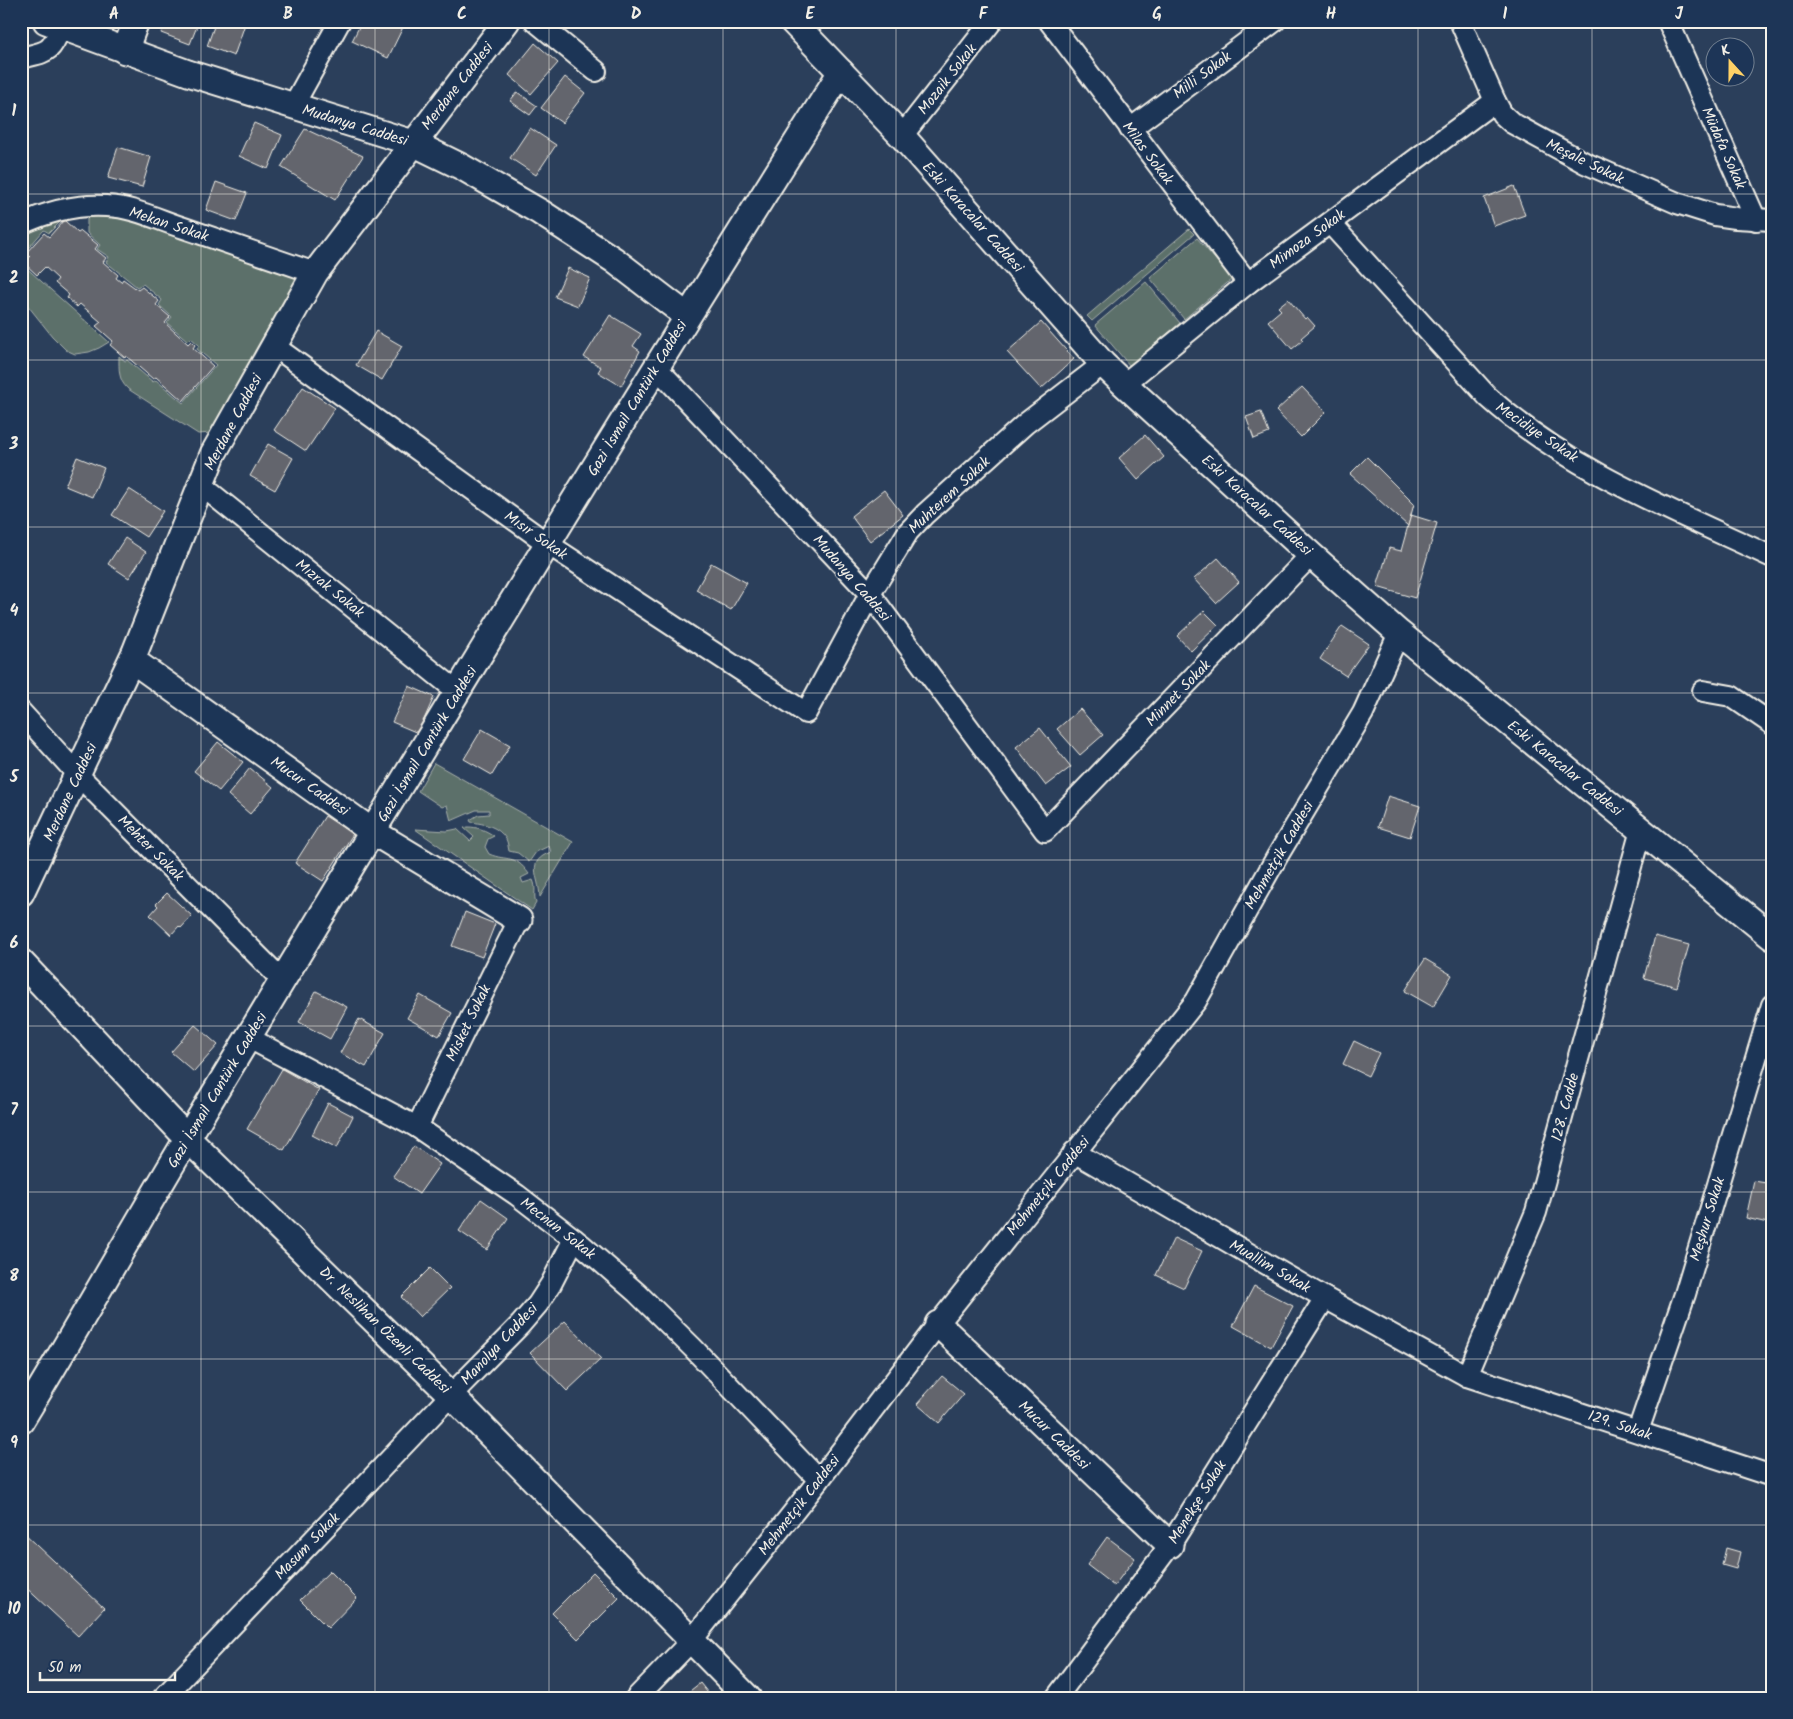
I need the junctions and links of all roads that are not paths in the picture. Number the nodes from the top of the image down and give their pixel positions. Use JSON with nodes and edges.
{"nodes":[{"id":1,"x":136,"y":21,"type":"edge"},
{"id":2,"x":340,"y":21,"type":"edge"},
{"id":3,"x":506,"y":21,"type":"edge"},
{"id":4,"x":535,"y":21,"type":"edge"},
{"id":5,"x":792,"y":21,"type":"edge"},
{"id":6,"x":992,"y":21,"type":"edge"},
{"id":7,"x":1049,"y":21,"type":"edge"},
{"id":8,"x":1275,"y":21,"type":"edge"},
{"id":9,"x":1460,"y":21,"type":"edge"},
{"id":10,"x":1668,"y":21,"type":"edge"},
{"id":11,"x":53,"y":24,"type":"edge"},
{"id":12,"x":125,"y":51,"type":"junction"},
{"id":13,"x":21,"y":58,"type":"edge"},
{"id":14,"x":596,"y":71,"type":"dead end"},
{"id":15,"x":841,"y":72,"type":"junction"},
{"id":16,"x":1495,"y":101,"type":"junction"},
{"id":17,"x":293,"y":106,"type":"junction"},
{"id":18,"x":1130,"y":129,"type":"junction"},
{"id":19,"x":902,"y":136,"type":"junction"},
{"id":20,"x":413,"y":143,"type":"junction"},
{"id":21,"x":1764,"y":220,"type":"edge"},
{"id":22,"x":1330,"y":223,"type":"junction"},
{"id":23,"x":21,"y":224,"type":"edge"},
{"id":24,"x":315,"y":273,"type":"junction"},
{"id":25,"x":1248,"y":283,"type":"junction"},
{"id":26,"x":687,"y":316,"type":"junction"},
{"id":27,"x":274,"y":346,"type":"junction"},
{"id":28,"x":1103,"y":364,"type":"junction"},
{"id":29,"x":656,"y":367,"type":"junction"},
{"id":30,"x":1124,"y":384,"type":"junction"},
{"id":31,"x":201,"y":485,"type":"junction"},
{"id":32,"x":548,"y":544,"type":"junction"},
{"id":33,"x":1311,"y":555,"type":"junction"},
{"id":34,"x":1772,"y":556,"type":"edge"},
{"id":35,"x":870,"y":594,"type":"junction"},
{"id":36,"x":1399,"y":633,"type":"junction"},
{"id":37,"x":132,"y":660,"type":"junction"},
{"id":38,"x":1703,"y":691,"type":"dead end"},
{"id":39,"x":458,"y":692,"type":"junction"},
{"id":40,"x":21,"y":712,"type":"edge"},
{"id":41,"x":806,"y":713,"type":"joint"},
{"id":42,"x":1772,"y":724,"type":"edge"},
{"id":43,"x":78,"y":775,"type":"junction"},
{"id":44,"x":1045,"y":830,"type":"joint"},
{"id":45,"x":1641,"y":830,"type":"junction"},
{"id":46,"x":373,"y":832,"type":"junction"},
{"id":47,"x":21,"y":893,"type":"edge"},
{"id":48,"x":519,"y":920,"type":"joint"},
{"id":49,"x":1772,"y":937,"type":"edge"},
{"id":50,"x":21,"y":962,"type":"edge"},
{"id":51,"x":283,"y":981,"type":"junction"},
{"id":52,"x":1772,"y":1005,"type":"edge"},
{"id":53,"x":249,"y":1038,"type":"junction"},
{"id":54,"x":417,"y":1127,"type":"junction"},
{"id":55,"x":188,"y":1138,"type":"junction"},
{"id":56,"x":1074,"y":1152,"type":"junction"},
{"id":57,"x":574,"y":1239,"type":"junction"},
{"id":58,"x":1325,"y":1298,"type":"junction"},
{"id":59,"x":938,"y":1324,"type":"junction"},
{"id":60,"x":1467,"y":1376,"type":"junction"},
{"id":61,"x":451,"y":1395,"type":"junction"},
{"id":62,"x":21,"y":1421,"type":"edge"},
{"id":63,"x":1638,"y":1431,"type":"junction"},
{"id":64,"x":1772,"y":1476,"type":"edge"},
{"id":65,"x":819,"y":1480,"type":"junction"},
{"id":66,"x":1170,"y":1545,"type":"junction"},
{"id":67,"x":692,"y":1640,"type":"junction"},
{"id":68,"x":163,"y":1698,"type":"edge"},
{"id":69,"x":636,"y":1698,"type":"edge"},
{"id":70,"x":748,"y":1698,"type":"edge"},
{"id":71,"x":1056,"y":1698,"type":"edge"}],
"edges":[{"from":1,"to":12,"type":"street"},
{"from":2,"to":17,"type":"street"},
{"from":3,"to":20,"type":"street","name":"Merdane Caddesi"},
{"from":4,"to":14,"type":"street"},
{"from":5,"to":15,"type":"street","name":"Eski Karacalar Caddesi"},
{"from":6,"to":19,"type":"street","name":"Mozaik Sokak"},
{"from":7,"to":18,"type":"street","name":"Milas Sokak"},
{"from":8,"to":18,"type":"street","name":"Milli Sokak"},
{"from":9,"to":16,"type":"street","name":"Meşale Sokak"},
{"from":10,"to":21,"type":"street","name":"Müdafa Sokak"},
{"from":11,"to":12,"type":"street","name":"Mudanya Caddesi"},
{"from":11,"to":13,"type":"street"},
{"from":12,"to":17,"type":"street","name":"Mudanya Caddesi"},
{"from":15,"to":19,"type":"street","name":"Eski Karacalar Caddesi"},
{"from":15,"to":26,"type":"street","name":"Gazi İsmail Cantürk Caddesi"},
{"from":16,"to":21,"type":"street","name":"Meşale Sokak"},
{"from":16,"to":22,"type":"street","name":"Mimoza Sokak"},
{"from":17,"to":20,"type":"street","name":"Mudanya Caddesi"},
{"from":18,"to":25,"type":"street","name":"Milas Sokak"},
{"from":19,"to":28,"type":"street","name":"Eski Karacalar Caddesi"},
{"from":20,"to":24,"type":"street","name":"Merdane Caddesi"},
{"from":20,"to":26,"type":"street","name":"Mudanya Caddesi"},
{"from":22,"to":25,"type":"street","name":"Mimoza Sokak"},
{"from":22,"to":34,"type":"street","name":"Mecidiye Sokak"},
{"from":23,"to":24,"type":"street","name":"Mekan Sokak"},
{"from":24,"to":27,"type":"street","name":"Merdane Caddesi"},
{"from":25,"to":30,"type":"street","name":"Mimoza Sokak"},
{"from":26,"to":29,"type":"street","name":"Gazi İsmail Cantürk Caddesi"},
{"from":27,"to":31,"type":"street","name":"Merdane Caddesi"},
{"from":27,"to":32,"type":"street","name":"Mısır Sokak"},
{"from":28,"to":30,"type":"street","name":"Eski Karacalar Caddesi"},
{"from":28,"to":35,"type":"street","name":"Muhterem Sokak"},
{"from":29,"to":32,"type":"street","name":"Gazi İsmail Cantürk Caddesi"},
{"from":29,"to":35,"type":"street","name":"Mudanya Caddesi"},
{"from":30,"to":33,"type":"street","name":"Eski Karacalar Caddesi"},
{"from":31,"to":37,"type":"street","name":"Merdane Caddesi"},
{"from":31,"to":39,"type":"street","name":"Mızrak Sokak"},
{"from":32,"to":39,"type":"street","name":"Gazi İsmail Cantürk Caddesi"},
{"from":32,"to":41,"type":"street","name":"Mısır Sokak"},
{"from":33,"to":36,"type":"street","name":"Eski Karacalar Caddesi"},
{"from":33,"to":44,"type":"street","name":"Minnet Sokak"},
{"from":35,"to":41,"type":"street","name":"Muhterem Sokak"},
{"from":35,"to":44,"type":"street","name":"Mudanya Caddesi"},
{"from":36,"to":45,"type":"street","name":"Eski Karacalar Caddesi"},
{"from":36,"to":56,"type":"street","name":"Mehmetçik Caddesi"},
{"from":37,"to":43,"type":"street","name":"Merdane Caddesi"},
{"from":37,"to":46,"type":"street","name":"Mucur Caddesi"},
{"from":38,"to":42,"type":"street"},
{"from":39,"to":46,"type":"street","name":"Gazi İsmail Cantürk Caddesi"},
{"from":40,"to":43,"type":"street","name":"Mehter Sokak"},
{"from":43,"to":47,"type":"street","name":"Merdane Caddesi"},
{"from":43,"to":51,"type":"street","name":"Mehter Sokak"},
{"from":45,"to":49,"type":"street","name":"Eski Karacalar Caddesi"},
{"from":45,"to":60,"type":"street","name":"128. Cadde"},
{"from":46,"to":48,"type":"street","name":"Mucur Caddesi"},
{"from":46,"to":51,"type":"street","name":"Gazi İsmail Cantürk Caddesi"},
{"from":48,"to":54,"type":"street","name":"Misket Sokak"},
{"from":50,"to":55,"type":"street","name":"Dr. Neslihan Özenli Caddesi"},
{"from":51,"to":53,"type":"street","name":"Gazi İsmail Cantürk Caddesi"},
{"from":52,"to":63,"type":"street","name":"Meşhur Sokak"},
{"from":53,"to":54,"type":"street","name":"Mecnun Sokak"},
{"from":53,"to":55,"type":"street","name":"Gazi İsmail Cantürk Caddesi"},
{"from":54,"to":57,"type":"street","name":"Mecnun Sokak"},
{"from":55,"to":61,"type":"street","name":"Dr. Neslihan Özenli Caddesi"},
{"from":55,"to":62,"type":"street","name":"Gazi İsmail Cantürk Caddesi"},
{"from":56,"to":58,"type":"street","name":"Muallim Sokak"},
{"from":56,"to":59,"type":"street","name":"Mehmetçik Caddesi"},
{"from":57,"to":61,"type":"street","name":"Manolya Caddesi"},
{"from":57,"to":65,"type":"street","name":"Mecnun Sokak"},
{"from":58,"to":60,"type":"street","name":"Muallim Sokak"},
{"from":58,"to":66,"type":"street","name":"Menekşe Sokak"},
{"from":59,"to":65,"type":"street","name":"Mehmetçik Caddesi"},
{"from":59,"to":66,"type":"street","name":"Mucur Caddesi"},
{"from":60,"to":63,"type":"street","name":"129. Sokak"},
{"from":61,"to":67,"type":"street","name":"Dr. Neslihan Özenli Caddesi"},
{"from":61,"to":68,"type":"street","name":"Masum Sokak"},
{"from":63,"to":64,"type":"street","name":"129. Sokak"},
{"from":65,"to":67,"type":"street","name":"Mehmetçik Caddesi"},
{"from":66,"to":71,"type":"street","name":"Menekşe Sokak"},
{"from":67,"to":69,"type":"street","name":"Mehmetçik Caddesi"},
{"from":67,"to":70,"type":"street","name":"Dr. Neslihan Özenli Caddesi"}]}
